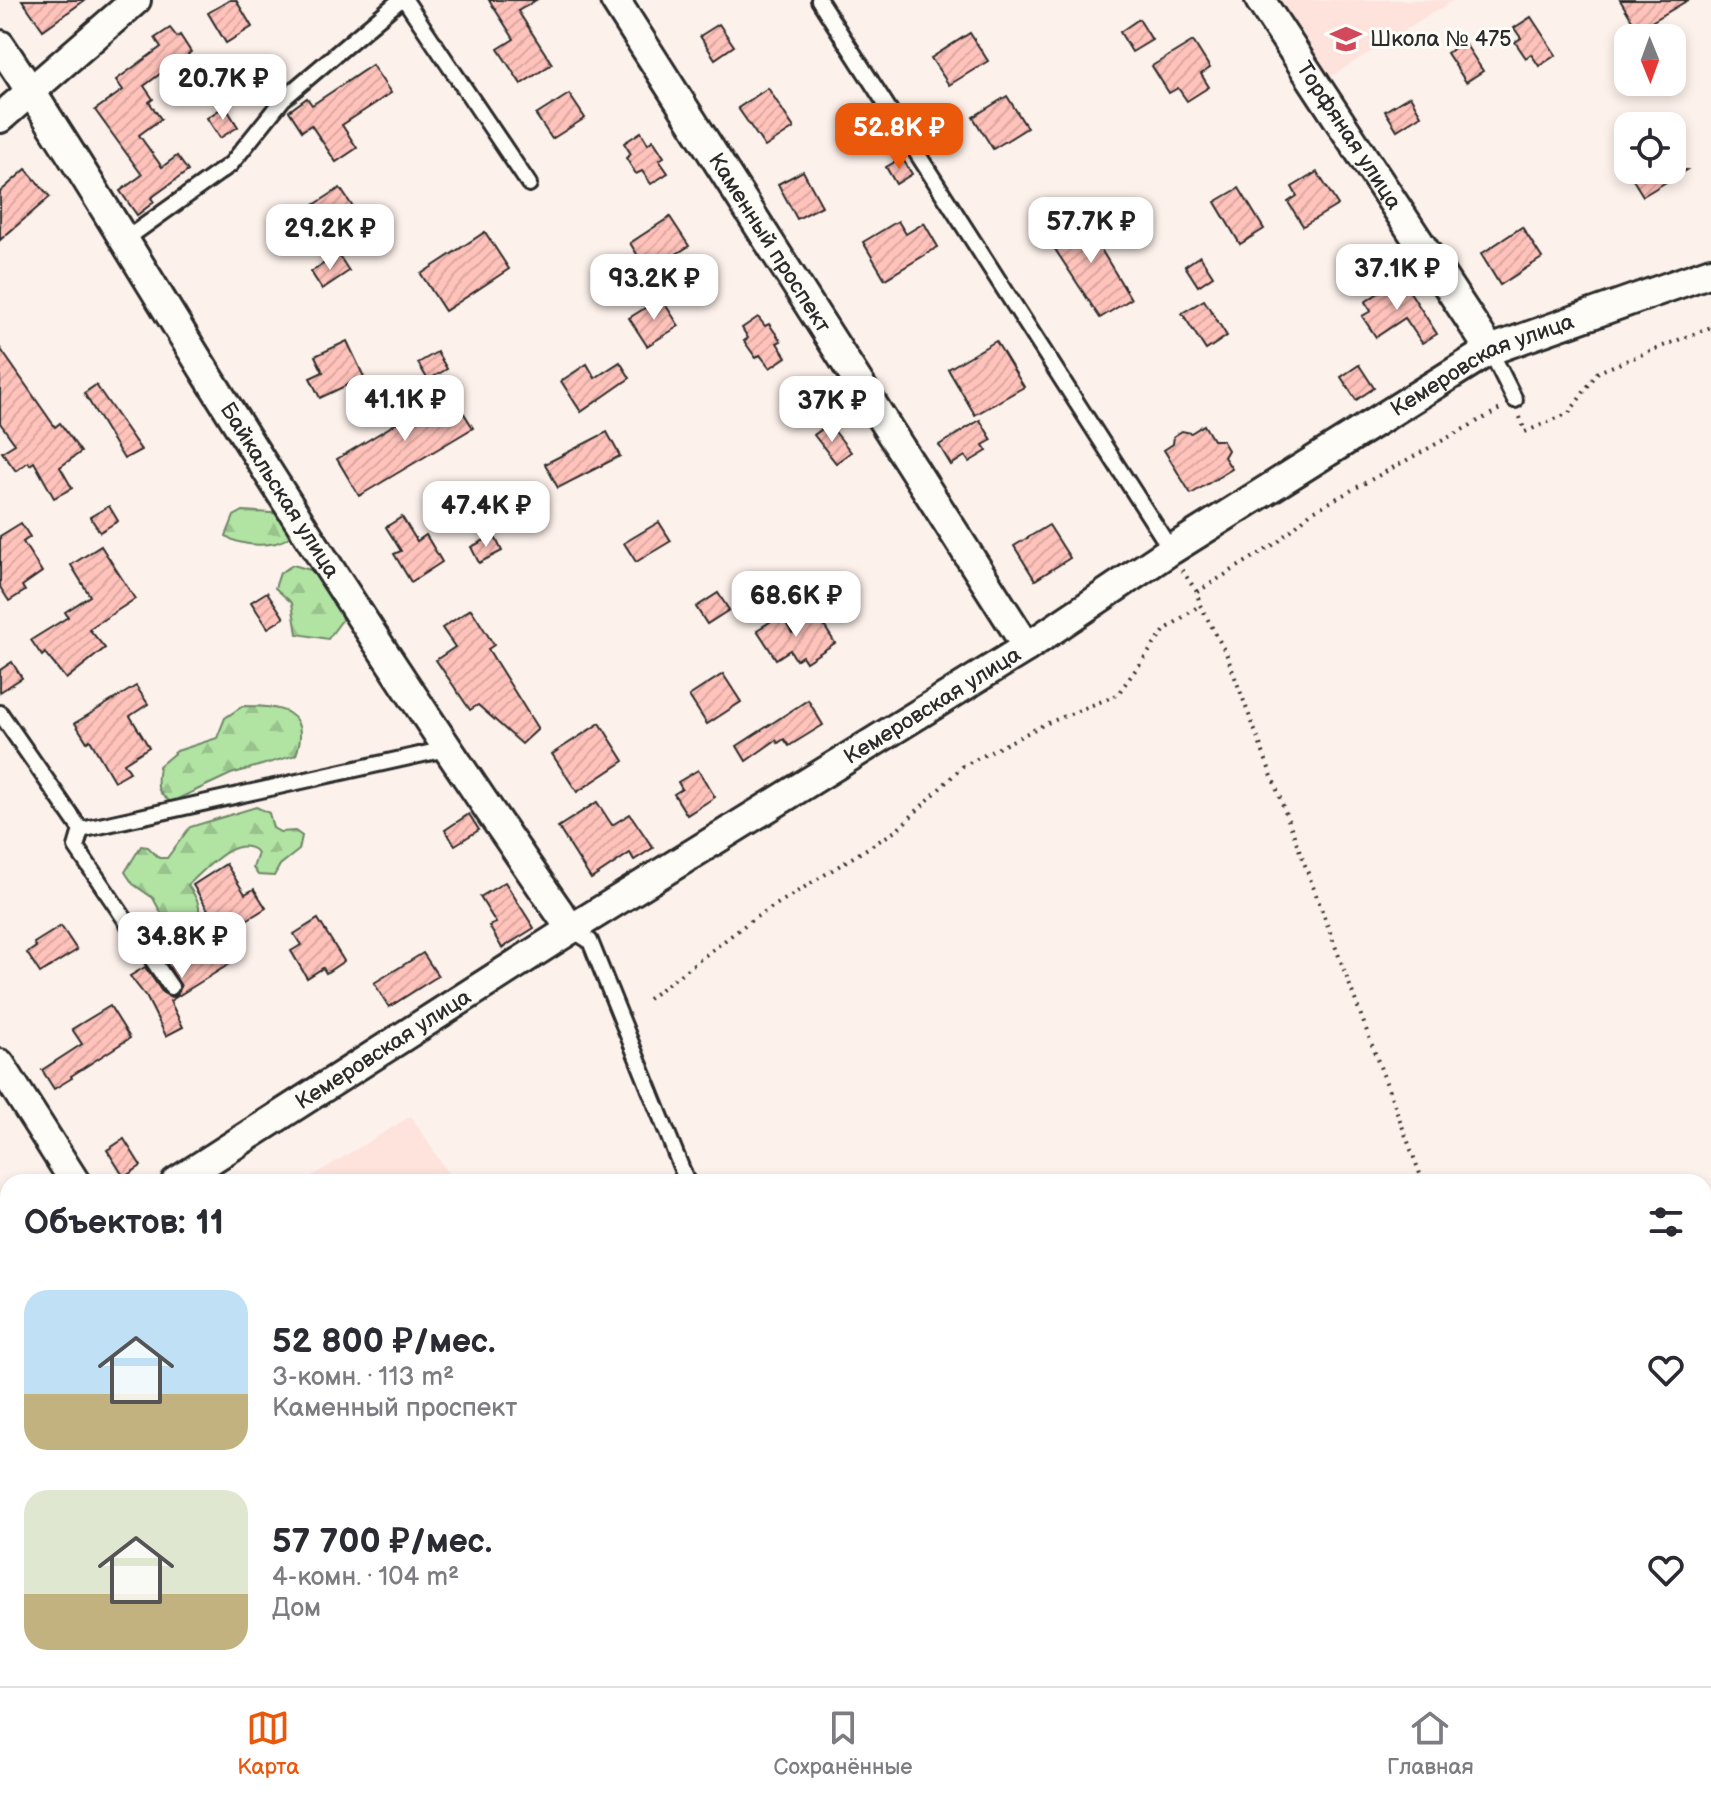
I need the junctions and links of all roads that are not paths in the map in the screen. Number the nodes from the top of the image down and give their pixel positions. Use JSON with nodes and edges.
{"nodes":[{"id":1,"x":136,"y":0,"type":"edge"},
{"id":2,"x":402,"y":0,"type":"edge"},
{"id":3,"x":615,"y":0,"type":"edge"},
{"id":4,"x":819,"y":0,"type":"edge"},
{"id":5,"x":1260,"y":0,"type":"edge"},
{"id":6,"x":0,"y":45,"type":"edge"},
{"id":7,"x":31,"y":90,"type":"junction"},
{"id":8,"x":0,"y":118,"type":"edge"},
{"id":9,"x":529,"y":184,"type":"dead end"},
{"id":10,"x":126,"y":239,"type":"junction"},
{"id":11,"x":1711,"y":272,"type":"edge"},
{"id":12,"x":1490,"y":350,"type":"junction"},
{"id":13,"x":1515,"y":400,"type":"road end"},
{"id":14,"x":1171,"y":550,"type":"junction"},
{"id":15,"x":1027,"y":647,"type":"junction"},
{"id":16,"x":0,"y":713,"type":"edge"},
{"id":17,"x":446,"y":749,"type":"junction"},
{"id":18,"x":81,"y":830,"type":"junction"},
{"id":19,"x":571,"y":929,"type":"junction"},
{"id":20,"x":171,"y":987,"type":"dead end"},
{"id":21,"x":0,"y":1065,"type":"edge"},
{"id":22,"x":70,"y":1174,"type":"edge"},
{"id":23,"x":188,"y":1174,"type":"edge"},
{"id":24,"x":684,"y":1174,"type":"edge"}],
"edges":[{"from":1,"to":7,"type":"street"},
{"from":2,"to":9,"type":"lane"},
{"from":2,"to":10,"type":"lane"},
{"from":3,"to":15,"type":"street","name":"Каменный проспект"},
{"from":4,"to":14,"type":"lane"},
{"from":5,"to":12,"type":"street","name":"Торфяная улица"},
{"from":6,"to":7,"type":"street","name":"Байкальская улица"},
{"from":7,"to":8,"type":"street"},
{"from":7,"to":10,"type":"street","name":"Байкальская улица"},
{"from":10,"to":17,"type":"street","name":"Байкальская улица"},
{"from":11,"to":12,"type":"street","name":"Кемеровская улица"},
{"from":12,"to":13,"type":"lane"},
{"from":12,"to":14,"type":"street","name":"Кемеровская улица"},
{"from":14,"to":15,"type":"street","name":"Кемеровская улица"},
{"from":15,"to":19,"type":"street","name":"Кемеровская улица"},
{"from":16,"to":18,"type":"lane"},
{"from":17,"to":18,"type":"lane"},
{"from":17,"to":19,"type":"street","name":"Байкальская улица"},
{"from":18,"to":20,"type":"lane"},
{"from":19,"to":23,"type":"street","name":"Кемеровская улица"},
{"from":19,"to":24,"type":"lane"},
{"from":21,"to":22,"type":"street"}]}
